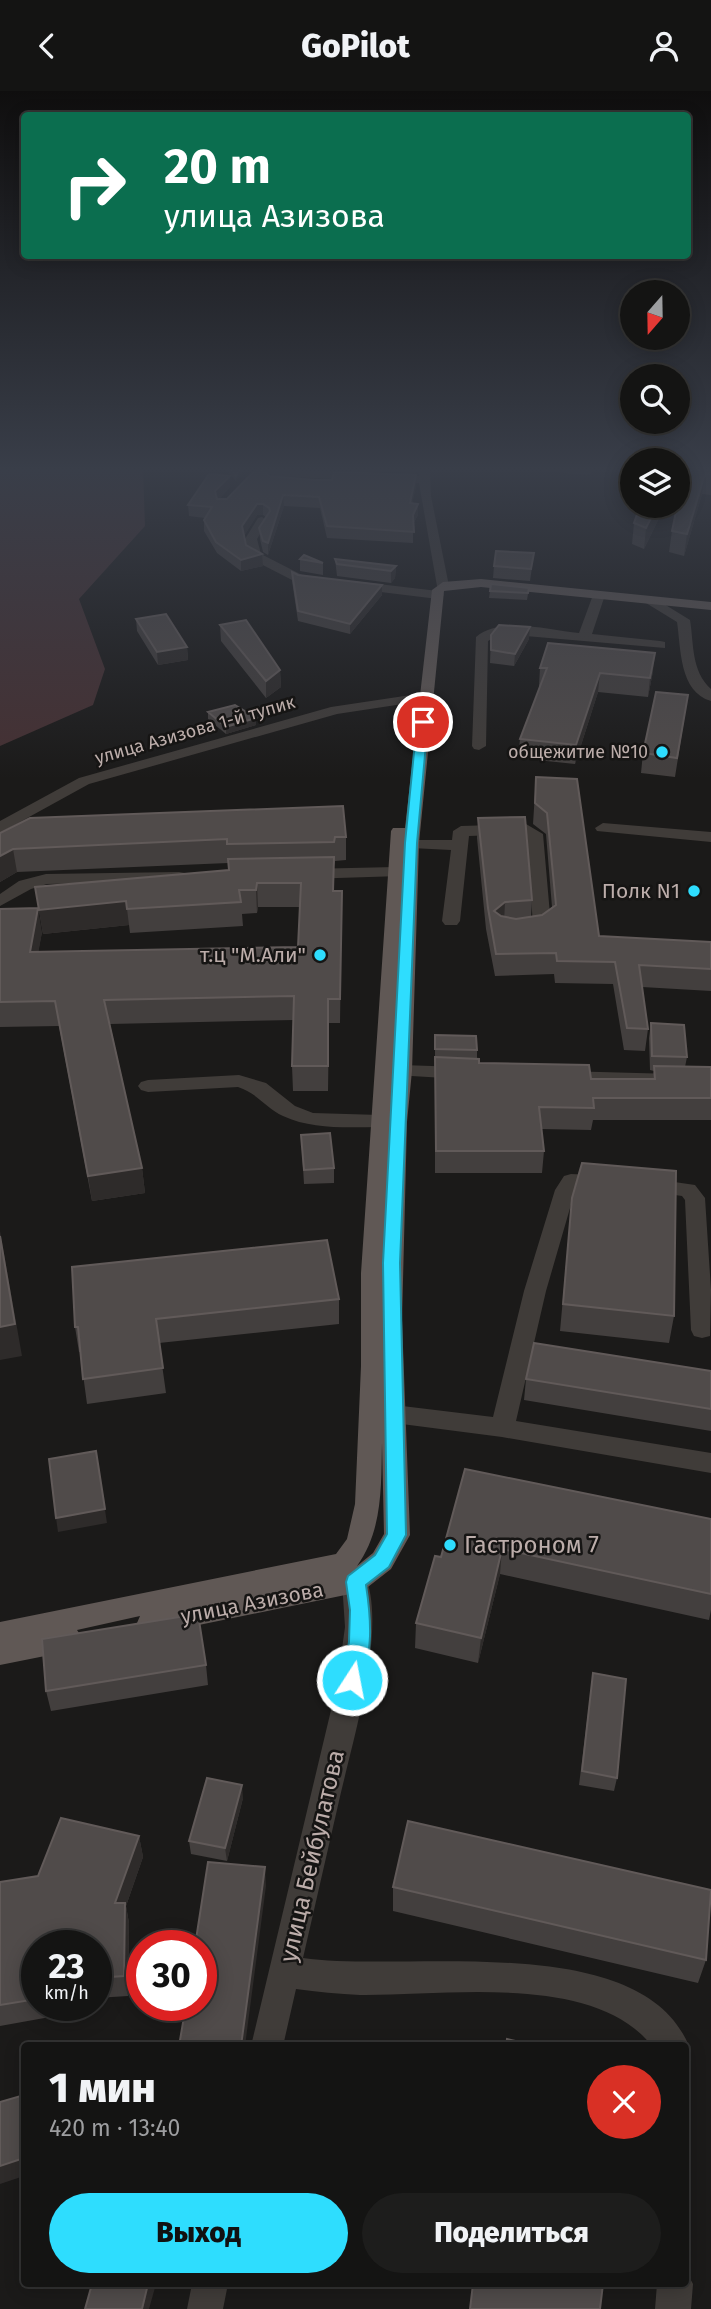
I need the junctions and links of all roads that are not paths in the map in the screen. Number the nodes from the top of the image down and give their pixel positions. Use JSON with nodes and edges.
{"nodes":[{"id":1,"x":282,"y":572,"type":"edge"},
{"id":2,"x":435,"y":572,"type":"edge"},
{"id":3,"x":437,"y":588,"type":"junction"},
{"id":4,"x":599,"y":595,"type":"junction"},
{"id":5,"x":651,"y":600,"type":"junction"},
{"id":6,"x":711,"y":600,"type":"edge"},
{"id":7,"x":711,"y":606,"type":"edge"},
{"id":8,"x":584,"y":638,"type":"junction"},
{"id":9,"x":660,"y":645,"type":"dead end"},
{"id":10,"x":413,"y":686,"type":"junction"},
{"id":11,"x":711,"y":697,"type":"edge"},
{"id":12,"x":479,"y":746,"type":"dead end"},
{"id":13,"x":0,"y":828,"type":"edge"},
{"id":14,"x":603,"y":828,"type":"dead end"},
{"id":15,"x":711,"y":837,"type":"edge"},
{"id":16,"x":411,"y":843,"type":"junction"},
{"id":17,"x":458,"y":845,"type":"junction"},
{"id":18,"x":395,"y":872,"type":"junction"},
{"id":19,"x":283,"y":875,"type":"edge"},
{"id":20,"x":200,"y":876,"type":"edge"},
{"id":21,"x":0,"y":901,"type":"edge"},
{"id":22,"x":452,"y":921,"type":"dead end"},
{"id":23,"x":514,"y":931,"type":"edge"},
{"id":24,"x":402,"y":1071,"type":"junction"},
{"id":25,"x":484,"y":1074,"type":"edge"},
{"id":26,"x":538,"y":1076,"type":"edge"},
{"id":27,"x":711,"y":1081,"type":"edge"},
{"id":28,"x":148,"y":1086,"type":"dead end"},
{"id":29,"x":380,"y":1121,"type":"junction"},
{"id":30,"x":702,"y":1330,"type":"dead end"},
{"id":31,"x":394,"y":1414,"type":"junction"},
{"id":32,"x":502,"y":1428,"type":"junction"},
{"id":33,"x":711,"y":1463,"type":"edge"},
{"id":34,"x":355,"y":1582,"type":"junction"},
{"id":35,"x":0,"y":1634,"type":"edge"},
{"id":36,"x":0,"y":1653,"type":"edge"},
{"id":37,"x":284,"y":1971,"type":"junction"},
{"id":38,"x":268,"y":2042,"type":"edge"},
{"id":39,"x":670,"y":2042,"type":"edge"},
{"id":40,"x":210,"y":2287,"type":"edge"},
{"id":41,"x":674,"y":2287,"type":"edge"},
{"id":42,"x":205,"y":2309,"type":"edge"},
{"id":43,"x":673,"y":2309,"type":"edge"}],
"edges":[{"from":1,"to":3,"type":"street"},
{"from":2,"to":3,"type":"street"},
{"from":3,"to":4,"type":"main road"},
{"from":3,"to":6,"type":"main road"},
{"from":3,"to":10,"type":"main road","name":"улица Азизова"},
{"from":3,"to":16,"type":"main road","name":"улица Азизова"},
{"from":4,"to":5,"type":"main road"},
{"from":4,"to":8,"type":"street"},
{"from":5,"to":7,"type":"main road"},
{"from":5,"to":11,"type":"street"},
{"from":8,"to":9,"type":"street"},
{"from":8,"to":12,"type":"street"},
{"from":10,"to":13,"type":"street","name":"улица Азизова 1-й тупик"},
{"from":10,"to":18,"type":"main road","name":"улица Азизова"},
{"from":14,"to":15,"type":"street"},
{"from":16,"to":17,"type":"street"},
{"from":16,"to":24,"type":"main road","name":"улица Азизова"},
{"from":17,"to":22,"type":"street"},
{"from":17,"to":23,"type":"street"},
{"from":18,"to":19,"type":"street"},
{"from":18,"to":29,"type":"main road","name":"улица Азизова"},
{"from":20,"to":21,"type":"street"},
{"from":24,"to":25,"type":"street"},
{"from":24,"to":31,"type":"main road","name":"улица Азизова"},
{"from":26,"to":27,"type":"street"},
{"from":28,"to":29,"type":"street"},
{"from":29,"to":35,"type":"main road","name":"улица Азизова"},
{"from":30,"to":32,"type":"street"},
{"from":31,"to":32,"type":"street"},
{"from":31,"to":34,"type":"main road","name":"улица Азизова"},
{"from":32,"to":33,"type":"street"},
{"from":34,"to":36,"type":"main road","name":"улица Азизова"},
{"from":34,"to":37,"type":"street","name":"улица Бейбулатова"},
{"from":37,"to":38,"type":"street","name":"улица Бейбулатова"},
{"from":37,"to":39,"type":"street"},
{"from":40,"to":42,"type":"street"},
{"from":41,"to":43,"type":"street"}]}
